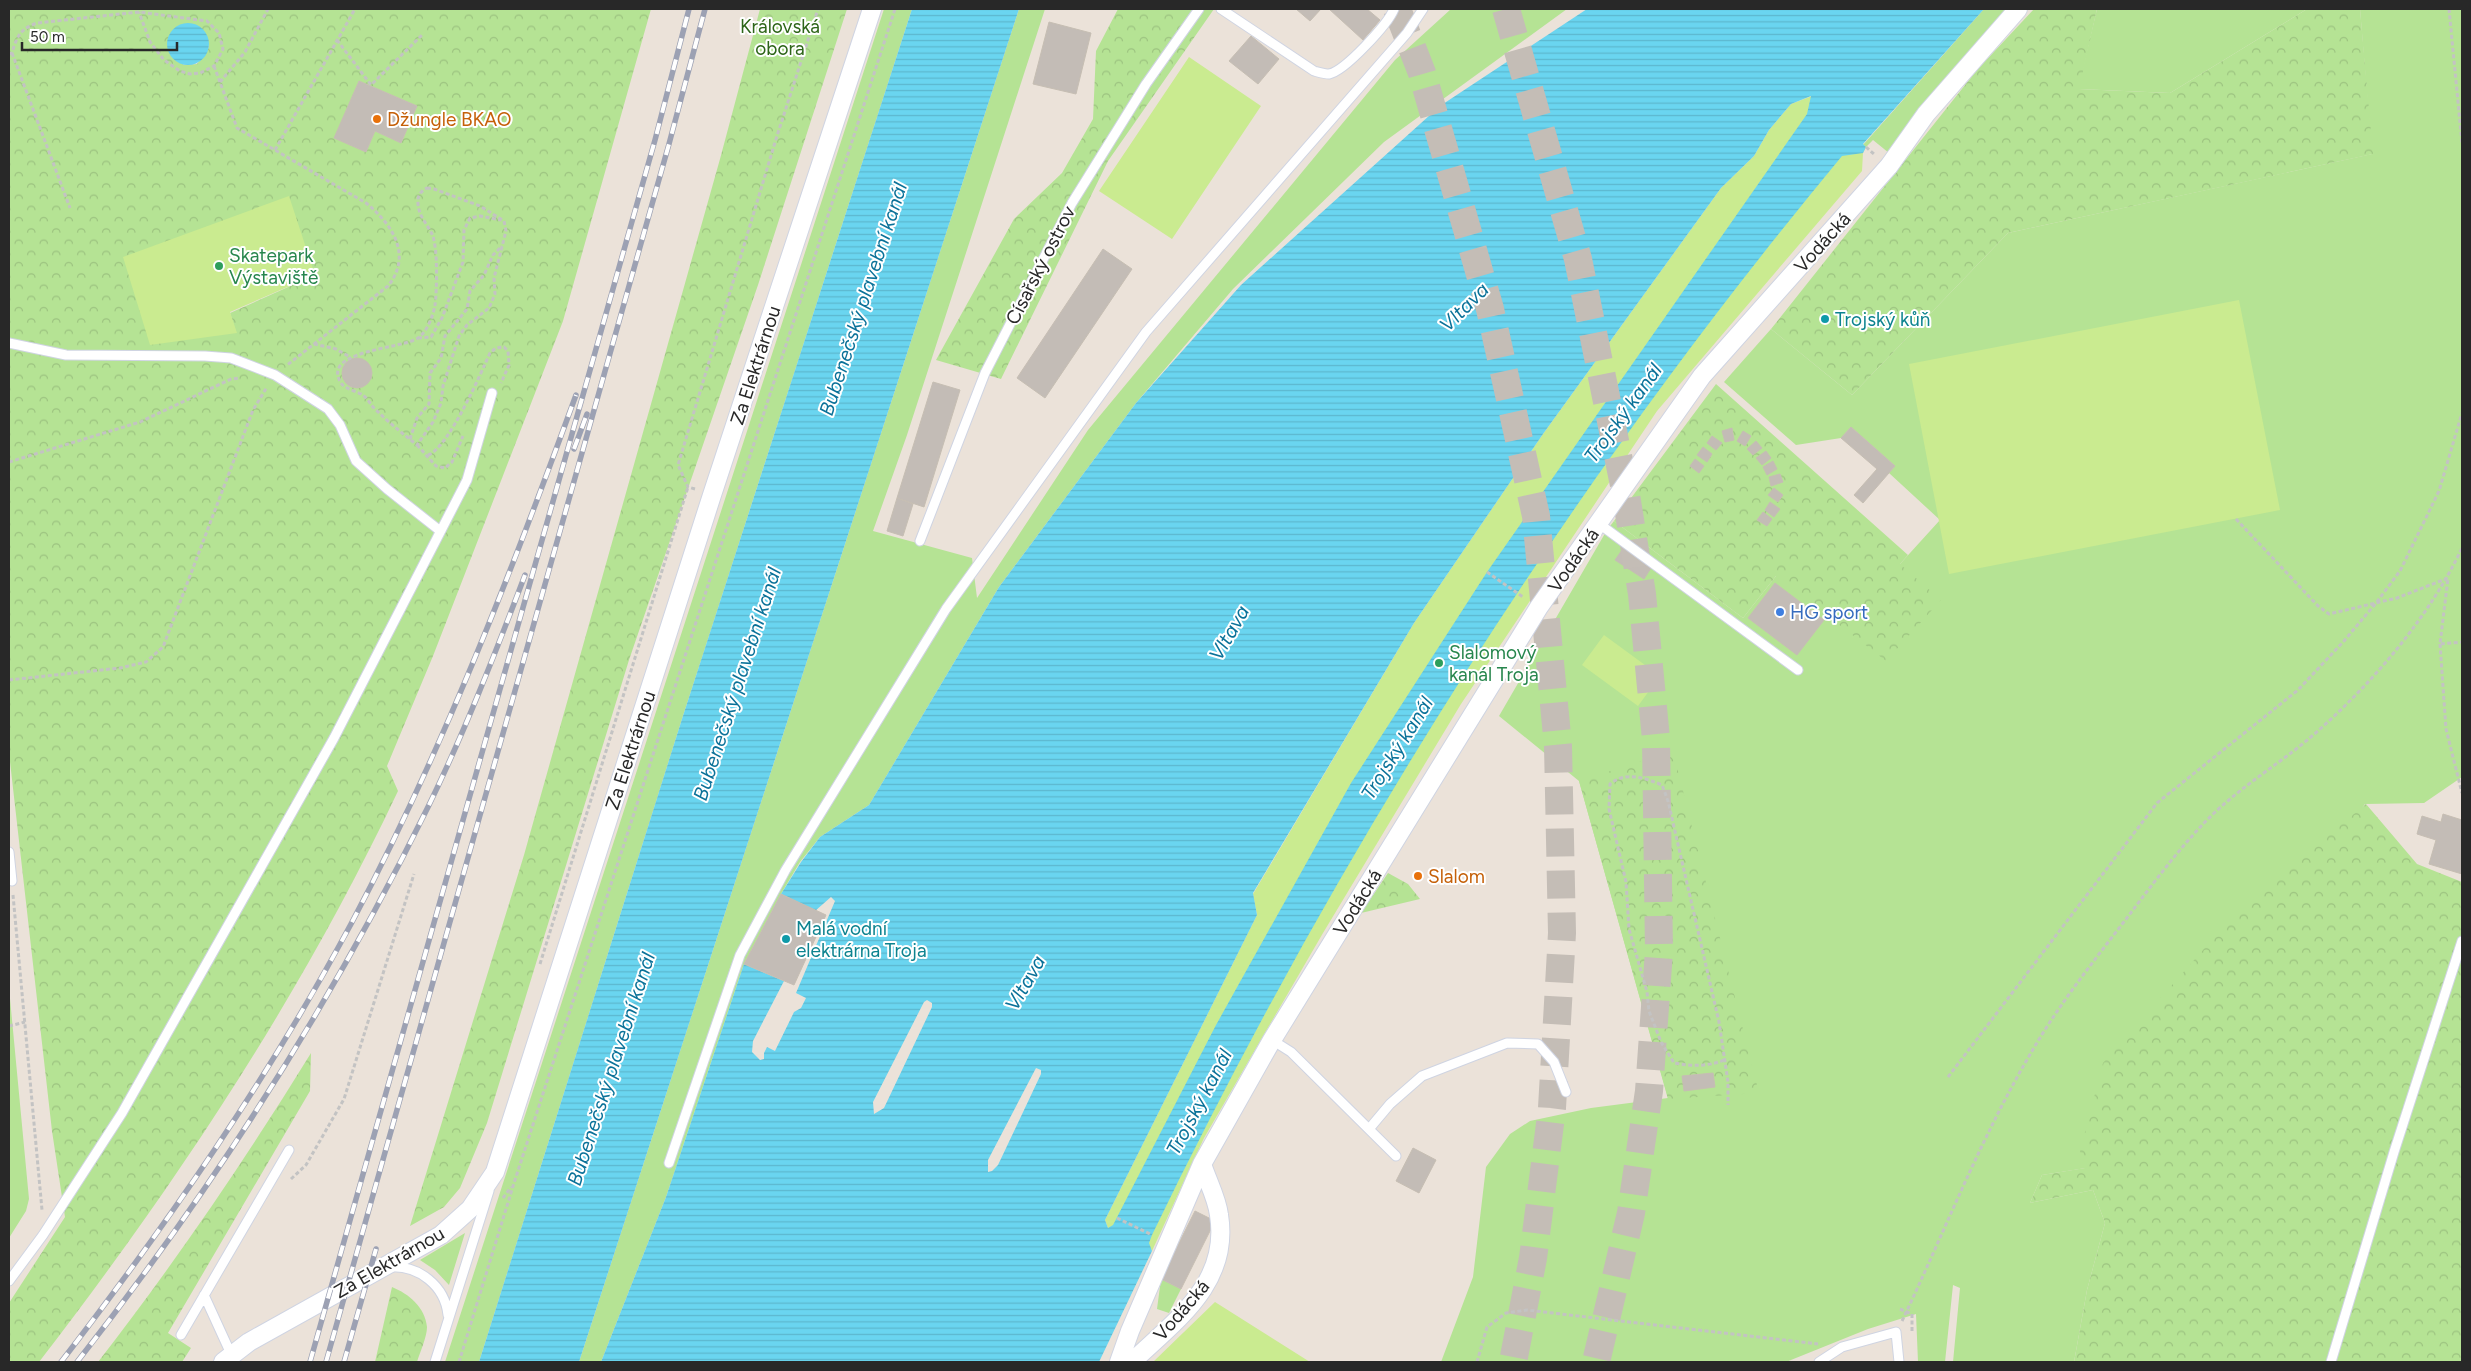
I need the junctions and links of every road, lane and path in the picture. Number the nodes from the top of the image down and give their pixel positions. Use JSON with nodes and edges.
{"nodes":[{"id":1,"x":268,"y":9,"type":"edge"},
{"id":2,"x":355,"y":9,"type":"edge"},
{"id":3,"x":818,"y":9,"type":"edge"},
{"id":4,"x":872,"y":9,"type":"edge"},
{"id":5,"x":895,"y":9,"type":"edge"},
{"id":6,"x":1199,"y":9,"type":"edge"},
{"id":7,"x":1222,"y":9,"type":"edge"},
{"id":8,"x":1394,"y":9,"type":"edge"},
{"id":9,"x":1423,"y":9,"type":"edge"},
{"id":10,"x":2018,"y":9,"type":"edge"},
{"id":11,"x":2449,"y":9,"type":"edge"},
{"id":12,"x":139,"y":12,"type":"junction"},
{"id":13,"x":423,"y":34,"type":"dead end"},
{"id":14,"x":337,"y":40,"type":"junction"},
{"id":15,"x":10,"y":53,"type":"edge"},
{"id":16,"x":214,"y":66,"type":"junction"},
{"id":17,"x":220,"y":82,"type":"junction"},
{"id":18,"x":2462,"y":143,"type":"edge"},
{"id":19,"x":275,"y":150,"type":"junction"},
{"id":20,"x":70,"y":208,"type":"dead end"},
{"id":21,"x":504,"y":221,"type":"junction"},
{"id":22,"x":503,"y":245,"type":"junction"},
{"id":23,"x":418,"y":338,"type":"junction"},
{"id":24,"x":9,"y":343,"type":"edge"},
{"id":25,"x":314,"y":344,"type":"junction"},
{"id":26,"x":350,"y":357,"type":"junction"},
{"id":27,"x":275,"y":375,"type":"junction"},
{"id":28,"x":492,"y":393,"type":"joint"},
{"id":29,"x":2462,"y":413,"type":"edge"},
{"id":30,"x":464,"y":433,"type":"dead end"},
{"id":31,"x":410,"y":439,"type":"junction"},
{"id":32,"x":417,"y":445,"type":"junction"},
{"id":33,"x":428,"y":455,"type":"junction"},
{"id":34,"x":9,"y":462,"type":"edge"},
{"id":35,"x":688,"y":487,"type":"junction"},
{"id":36,"x":712,"y":495,"type":"junction"},
{"id":37,"x":2236,"y":519,"type":"dead end"},
{"id":38,"x":1598,"y":523,"type":"junction"},
{"id":39,"x":439,"y":530,"type":"junction"},
{"id":40,"x":920,"y":541,"type":"dead end"},
{"id":41,"x":2462,"y":548,"type":"edge"},
{"id":42,"x":1487,"y":572,"type":"dead end"},
{"id":43,"x":2448,"y":578,"type":"junction"},
{"id":44,"x":1518,"y":593,"type":"dead end"},
{"id":45,"x":2376,"y":603,"type":"junction"},
{"id":46,"x":2462,"y":642,"type":"edge"},
{"id":47,"x":2440,"y":644,"type":"junction"},
{"id":48,"x":1798,"y":670,"type":"dead end"},
{"id":49,"x":9,"y":680,"type":"edge"},
{"id":50,"x":2462,"y":793,"type":"edge"},
{"id":51,"x":9,"y":852,"type":"edge"},
{"id":52,"x":414,"y":874,"type":"dead end"},
{"id":53,"x":12,"y":881,"type":"joint"},
{"id":54,"x":2462,"y":941,"type":"edge"},
{"id":55,"x":539,"y":966,"type":"dead end"},
{"id":56,"x":26,"y":1022,"type":"junction"},
{"id":57,"x":9,"y":1026,"type":"edge"},
{"id":58,"x":1272,"y":1040,"type":"junction"},
{"id":59,"x":1724,"y":1060,"type":"junction"},
{"id":60,"x":1948,"y":1077,"type":"dead end"},
{"id":61,"x":1566,"y":1092,"type":"dead end"},
{"id":62,"x":1728,"y":1105,"type":"dead end"},
{"id":63,"x":1368,"y":1129,"type":"junction"},
{"id":64,"x":289,"y":1150,"type":"dead end"},
{"id":65,"x":1396,"y":1156,"type":"dead end"},
{"id":66,"x":669,"y":1163,"type":"dead end"},
{"id":67,"x":1202,"y":1164,"type":"junction"},
{"id":68,"x":495,"y":1172,"type":"junction"},
{"id":69,"x":284,"y":1185,"type":"dead end"},
{"id":70,"x":1117,"y":1218,"type":"dead end"},
{"id":71,"x":1148,"y":1233,"type":"dead end"},
{"id":72,"x":43,"y":1235,"type":"junction"},
{"id":73,"x":381,"y":1267,"type":"junction"},
{"id":74,"x":9,"y":1281,"type":"edge"},
{"id":75,"x":204,"y":1296,"type":"junction"},
{"id":76,"x":448,"y":1320,"type":"junction"},
{"id":77,"x":1896,"y":1332,"type":"junction"},
{"id":78,"x":182,"y":1335,"type":"dead end"},
{"id":79,"x":1842,"y":1347,"type":"junction"},
{"id":80,"x":227,"y":1358,"type":"edge"},
{"id":81,"x":435,"y":1362,"type":"edge"},
{"id":82,"x":459,"y":1362,"type":"edge"},
{"id":83,"x":1120,"y":1362,"type":"edge"},
{"id":84,"x":1132,"y":1362,"type":"edge"},
{"id":85,"x":1477,"y":1362,"type":"edge"},
{"id":86,"x":1819,"y":1362,"type":"edge"},
{"id":87,"x":1899,"y":1362,"type":"edge"},
{"id":88,"x":2331,"y":1362,"type":"edge"}],
"edges":[{"from":1,"to":17,"type":"path"},
{"from":2,"to":14,"type":"path"},
{"from":3,"to":35,"type":"path"},
{"from":4,"to":36,"type":"street","name":"Za Elektrárnou"},
{"from":5,"to":82,"type":"path"},
{"from":6,"to":40,"type":"lane","name":"Císařský ostrov"},
{"from":7,"to":8,"type":"lane"},
{"from":9,"to":66,"type":"lane"},
{"from":10,"to":38,"type":"street","name":"Vodácká"},
{"from":11,"to":18,"type":"path"},
{"from":12,"to":15,"type":"path"},
{"from":12,"to":16,"type":"path"},
{"from":12,"to":16,"type":"path"},
{"from":13,"to":14,"type":"path"},
{"from":14,"to":19,"type":"path"},
{"from":15,"to":20,"type":"path"},
{"from":16,"to":17,"type":"path"},
{"from":17,"to":19,"type":"path"},
{"from":19,"to":25,"type":"path"},
{"from":21,"to":22,"type":"path"},
{"from":21,"to":23,"type":"path"},
{"from":21,"to":23,"type":"path"},
{"from":22,"to":31,"type":"path"},
{"from":22,"to":32,"type":"path"},
{"from":23,"to":26,"type":"path"},
{"from":24,"to":27,"type":"lane"},
{"from":25,"to":26,"type":"path"},
{"from":25,"to":27,"type":"path"},
{"from":26,"to":31,"type":"path"},
{"from":27,"to":34,"type":"path"},
{"from":27,"to":39,"type":"lane"},
{"from":27,"to":49,"type":"path"},
{"from":28,"to":33,"type":"path"},
{"from":28,"to":39,"type":"lane"},
{"from":29,"to":45,"type":"path"},
{"from":30,"to":33,"type":"path"},
{"from":31,"to":32,"type":"path"},
{"from":32,"to":33,"type":"path"},
{"from":35,"to":36,"type":"path"},
{"from":35,"to":55,"type":"path"},
{"from":36,"to":68,"type":"street","name":"Za Elektrárnou"},
{"from":37,"to":45,"type":"path"},
{"from":38,"to":48,"type":"lane"},
{"from":38,"to":58,"type":"street","name":"Vodácká"},
{"from":39,"to":72,"type":"lane"},
{"from":41,"to":43,"type":"path"},
{"from":42,"to":44,"type":"path"},
{"from":43,"to":45,"type":"path"},
{"from":43,"to":47,"type":"path"},
{"from":43,"to":77,"type":"path"},
{"from":45,"to":60,"type":"path"},
{"from":46,"to":47,"type":"path"},
{"from":47,"to":50,"type":"path"},
{"from":51,"to":53,"type":"lane"},
{"from":52,"to":69,"type":"path"},
{"from":53,"to":56,"type":"path"},
{"from":54,"to":88,"type":"lane"},
{"from":56,"to":57,"type":"path"},
{"from":56,"to":72,"type":"path"},
{"from":58,"to":63,"type":"lane"},
{"from":58,"to":67,"type":"street","name":"Vodácká"},
{"from":59,"to":59,"type":"path"},
{"from":59,"to":62,"type":"path"},
{"from":61,"to":63,"type":"lane"},
{"from":63,"to":65,"type":"lane"},
{"from":64,"to":75,"type":"lane"},
{"from":67,"to":83,"type":"street","name":"Vodácká"},
{"from":67,"to":84,"type":"street","name":"Vodácká"},
{"from":68,"to":73,"type":"street","name":"Za Elektrárnou"},
{"from":68,"to":76,"type":"lane"},
{"from":70,"to":71,"type":"path"},
{"from":72,"to":74,"type":"lane"},
{"from":73,"to":76,"type":"lane"},
{"from":73,"to":80,"type":"street","name":"Za Elektrárnou"},
{"from":75,"to":78,"type":"lane"},
{"from":75,"to":80,"type":"lane"},
{"from":76,"to":81,"type":"lane"},
{"from":77,"to":79,"type":"lane"},
{"from":77,"to":87,"type":"lane"},
{"from":79,"to":85,"type":"path"},
{"from":79,"to":86,"type":"lane"}]}
